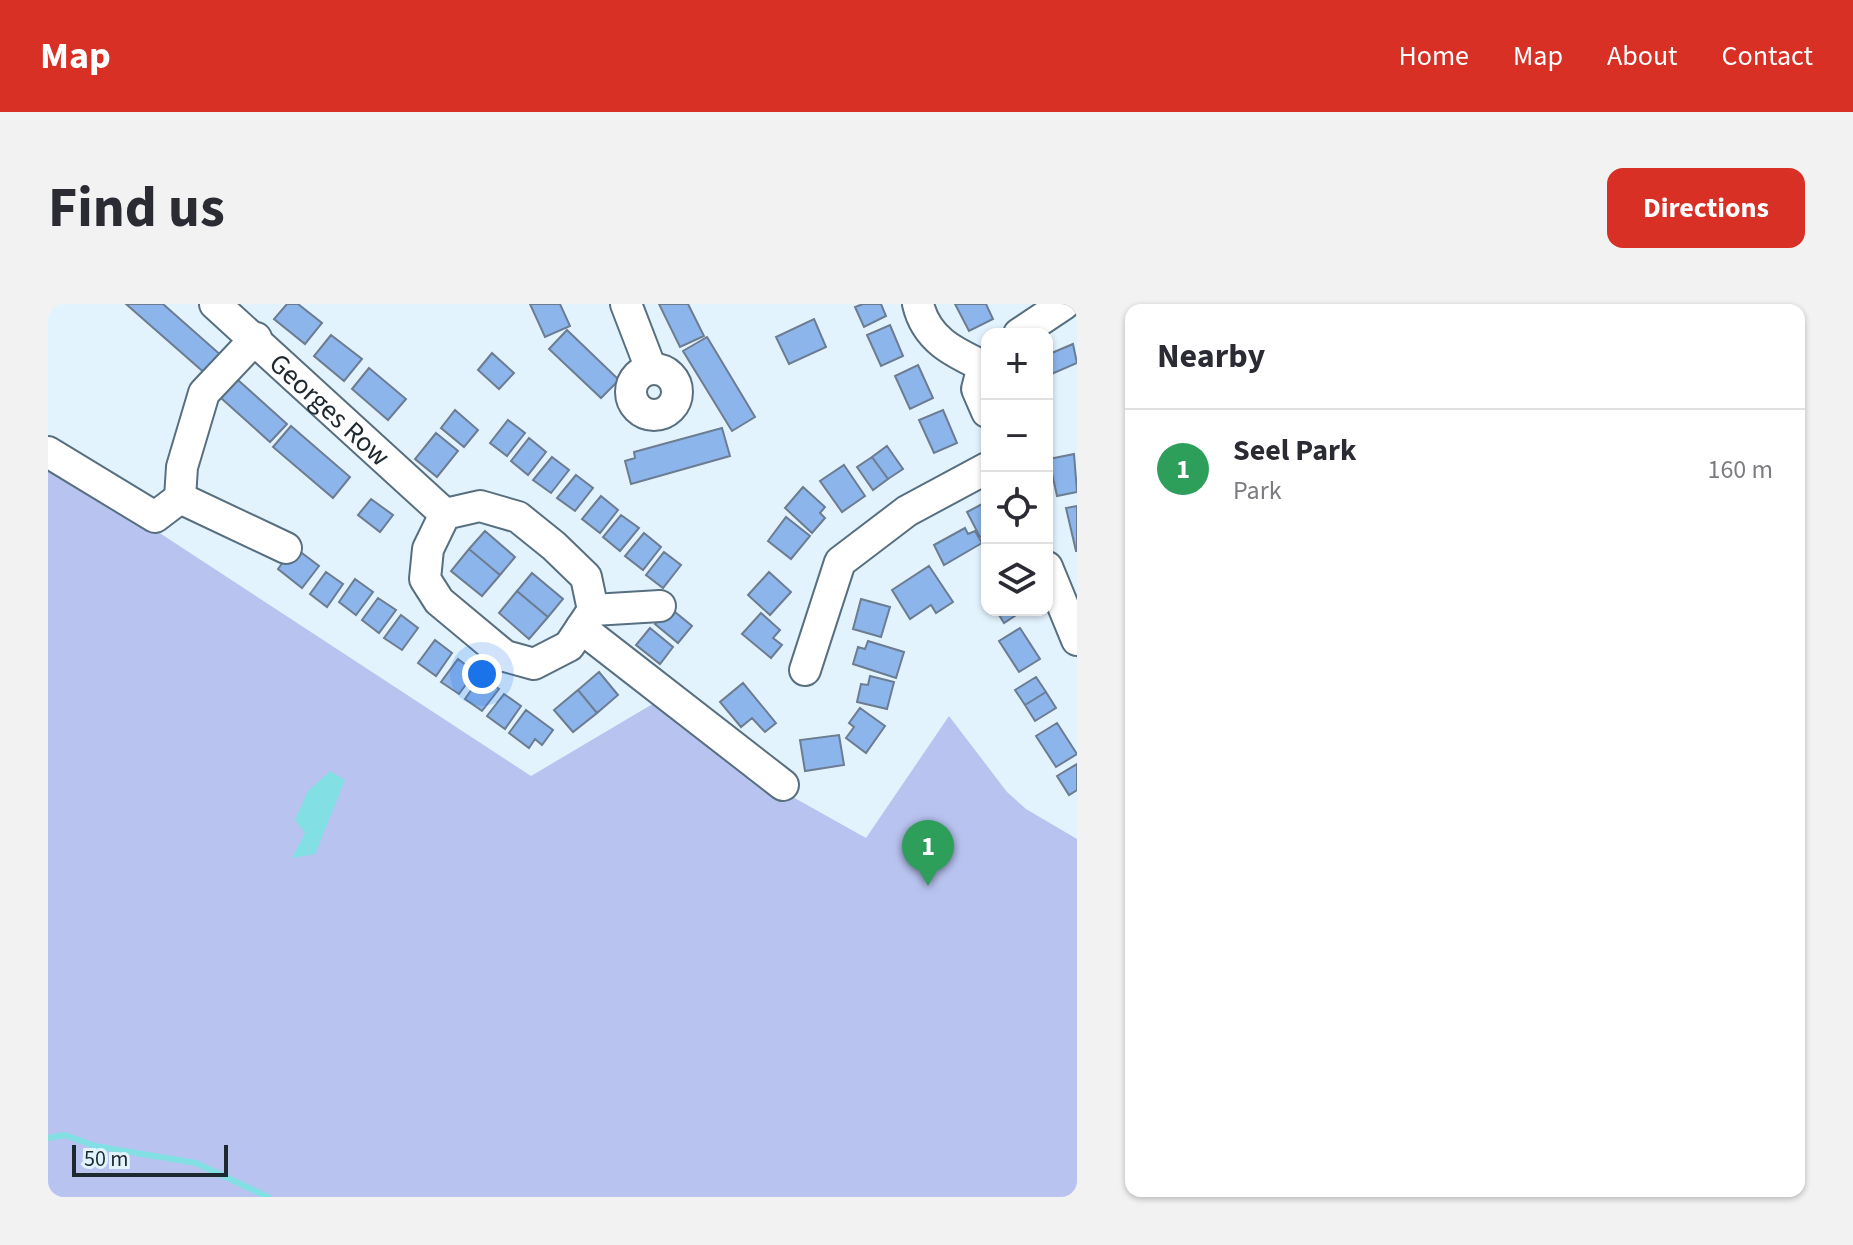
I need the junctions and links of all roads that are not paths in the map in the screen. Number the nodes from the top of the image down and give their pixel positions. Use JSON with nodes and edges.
{"nodes":[{"id":1,"x":215,"y":304,"type":"edge"},
{"id":2,"x":626,"y":304,"type":"edge"},
{"id":3,"x":918,"y":304,"type":"edge"},
{"id":4,"x":1064,"y":304,"type":"edge"},
{"id":5,"x":1028,"y":328,"type":"edge"},
{"id":6,"x":256,"y":338,"type":"junction"},
{"id":7,"x":981,"y":362,"type":"edge"},
{"id":8,"x":651,"y":369,"type":"dead end"},
{"id":9,"x":981,"y":376,"type":"edge"},
{"id":10,"x":981,"y":398,"type":"edge"},
{"id":11,"x":48,"y":452,"type":"edge"},
{"id":12,"x":981,"y":471,"type":"edge"},
{"id":13,"x":180,"y":498,"type":"junction"},
{"id":14,"x":445,"y":514,"type":"junction"},
{"id":15,"x":286,"y":548,"type":"dead end"},
{"id":16,"x":1053,"y":582,"type":"edge"},
{"id":17,"x":660,"y":606,"type":"dead end"},
{"id":18,"x":587,"y":619,"type":"junction"},
{"id":19,"x":1077,"y":640,"type":"edge"},
{"id":20,"x":805,"y":670,"type":"dead end"},
{"id":21,"x":783,"y":785,"type":"dead end"}],
"edges":[{"from":1,"to":6,"type":"street","name":"Georges Row"},
{"from":2,"to":8,"type":"street"},
{"from":3,"to":7,"type":"street"},
{"from":4,"to":5,"type":"street"},
{"from":6,"to":13,"type":"street"},
{"from":6,"to":14,"type":"street","name":"Georges Row"},
{"from":9,"to":10,"type":"street"},
{"from":11,"to":13,"type":"street"},
{"from":12,"to":20,"type":"street"},
{"from":13,"to":15,"type":"street"},
{"from":14,"to":18,"type":"street"},
{"from":14,"to":18,"type":"street"},
{"from":16,"to":19,"type":"street"},
{"from":17,"to":18,"type":"street"},
{"from":18,"to":21,"type":"street"}]}
